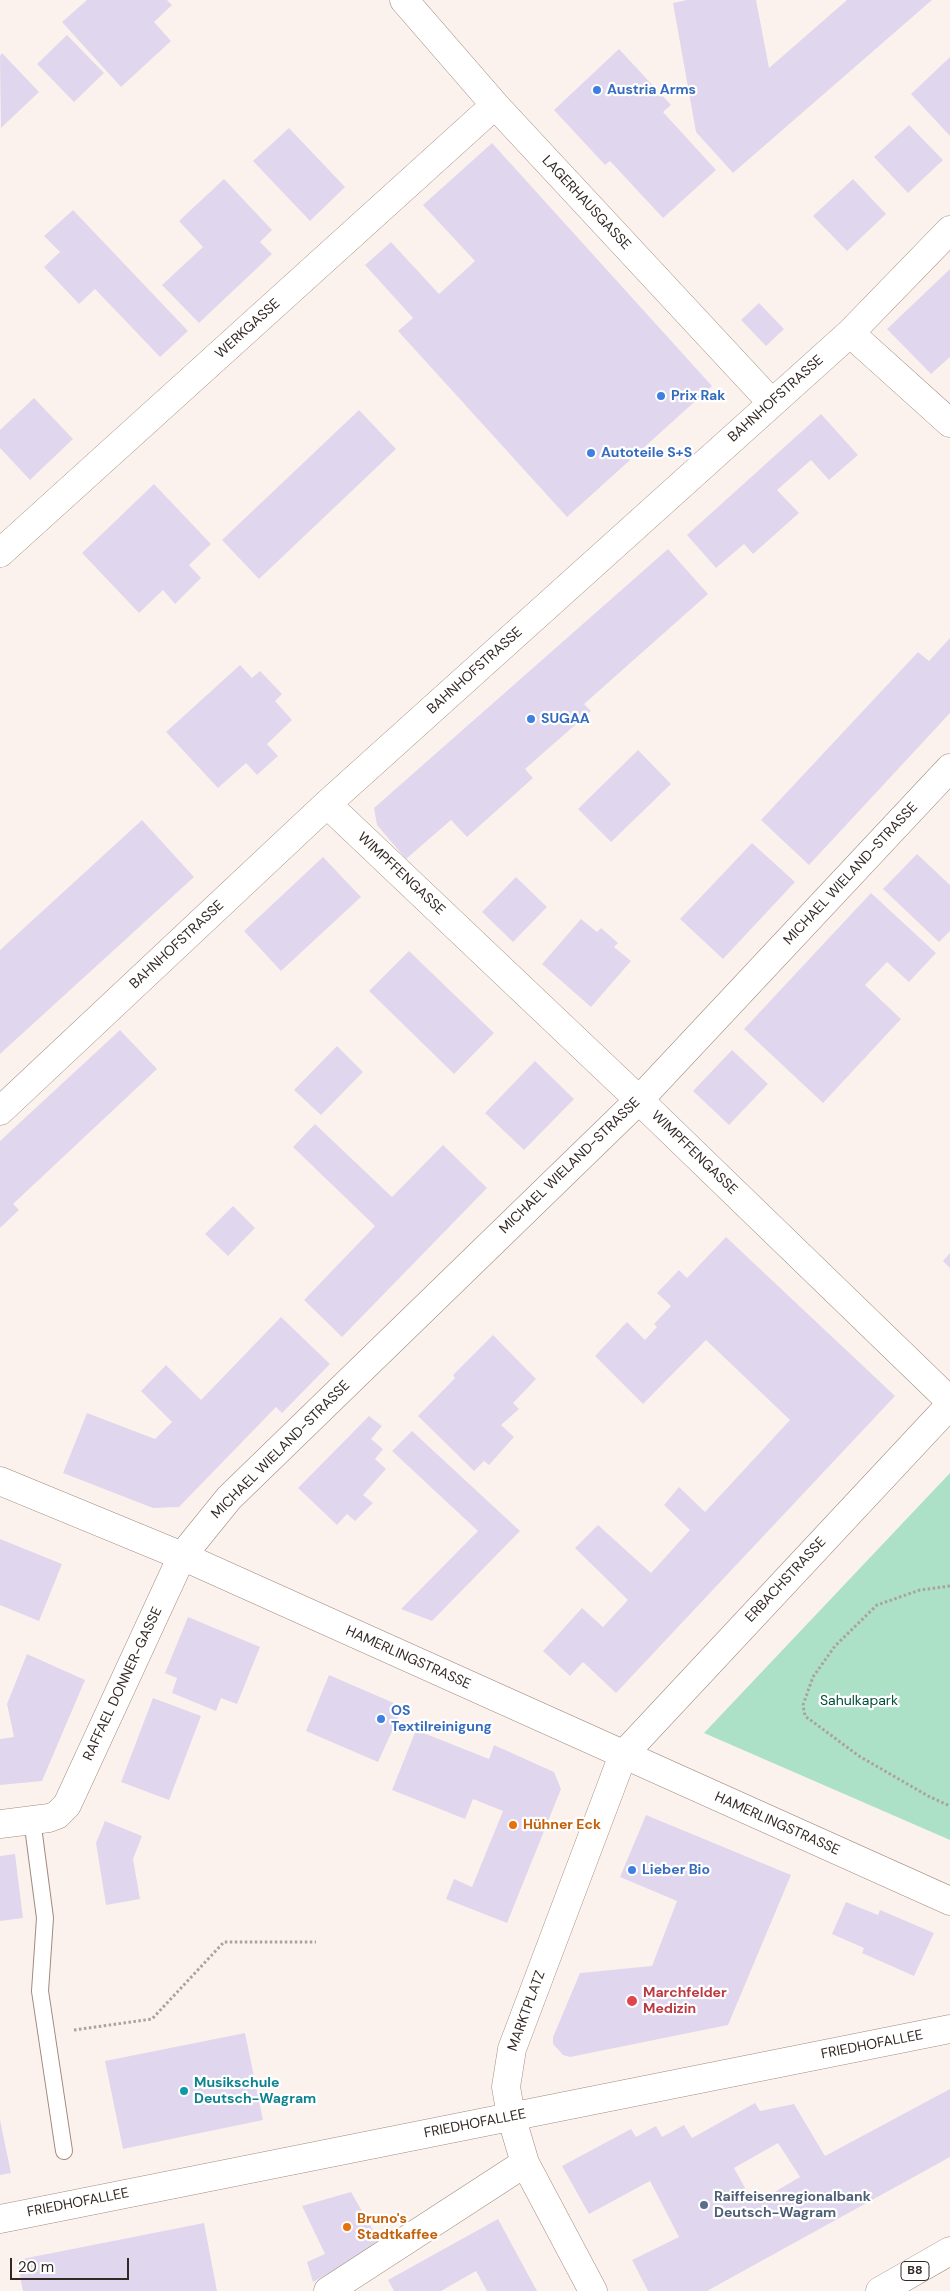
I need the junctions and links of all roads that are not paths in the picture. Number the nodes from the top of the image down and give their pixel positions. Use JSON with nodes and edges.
{"nodes":[{"id":1,"x":404,"y":0,"type":"edge"},
{"id":2,"x":495,"y":105,"type":"junction"},
{"id":3,"x":950,"y":230,"type":"edge"},
{"id":4,"x":850,"y":334,"type":"junction"},
{"id":5,"x":772,"y":403,"type":"junction"},
{"id":6,"x":950,"y":423,"type":"edge"},
{"id":7,"x":0,"y":553,"type":"edge"},
{"id":8,"x":950,"y":768,"type":"edge"},
{"id":9,"x":327,"y":804,"type":"junction"},
{"id":10,"x":639,"y":1100,"type":"junction"},
{"id":11,"x":0,"y":1111,"type":"edge"},
{"id":12,"x":950,"y":1403,"type":"edge"},
{"id":13,"x":0,"y":1481,"type":"edge"},
{"id":14,"x":182,"y":1556,"type":"junction"},
{"id":15,"x":623,"y":1755,"type":"junction"},
{"id":16,"x":32,"y":1819,"type":"junction"},
{"id":17,"x":0,"y":1824,"type":"edge"},
{"id":18,"x":950,"y":1901,"type":"edge"},
{"id":19,"x":950,"y":2029,"type":"edge"},
{"id":20,"x":511,"y":2116,"type":"junction"},
{"id":21,"x":64,"y":2151,"type":"dead end"},
{"id":22,"x":525,"y":2163,"type":"junction"},
{"id":23,"x":0,"y":2218,"type":"edge"},
{"id":24,"x":950,"y":2251,"type":"edge"},
{"id":25,"x":328,"y":2291,"type":"edge"},
{"id":26,"x":593,"y":2291,"type":"edge"},
{"id":27,"x":880,"y":2291,"type":"edge"}],
"edges":[{"from":1,"to":2,"type":"street","name":"LAGERHAUSGASSE"},
{"from":2,"to":5,"type":"street","name":"LAGERHAUSGASSE"},
{"from":2,"to":7,"type":"street","name":"WERKGASSE"},
{"from":3,"to":4,"type":"street","name":"BAHNHOFSTRASSE"},
{"from":4,"to":5,"type":"street","name":"BAHNHOFSTRASSE"},
{"from":4,"to":6,"type":"street"},
{"from":5,"to":9,"type":"street","name":"BAHNHOFSTRASSE"},
{"from":8,"to":10,"type":"street","name":"MICHAEL WIELAND-STRASSE"},
{"from":9,"to":10,"type":"street","name":"WIMPFFENGASSE"},
{"from":9,"to":11,"type":"street","name":"BAHNHOFSTRASSE"},
{"from":10,"to":12,"type":"street","name":"WIMPFFENGASSE"},
{"from":10,"to":14,"type":"street","name":"MICHAEL WIELAND-STRASSE"},
{"from":12,"to":15,"type":"street","name":"ERBACHSTRASSE"},
{"from":13,"to":14,"type":"street","name":"HAMERLINGSTRASSE"},
{"from":14,"to":15,"type":"street","name":"HAMERLINGSTRASSE"},
{"from":14,"to":16,"type":"street","name":"RAFFAEL DONNER-GASSE"},
{"from":15,"to":18,"type":"street","name":"HAMERLINGSTRASSE"},
{"from":15,"to":20,"type":"street","name":"MARKTPLATZ"},
{"from":16,"to":17,"type":"street"},
{"from":16,"to":21,"type":"lane"},
{"from":19,"to":20,"type":"street","name":"FRIEDHOFALLEE"},
{"from":20,"to":22,"type":"street","name":"MARKTPLATZ"},
{"from":20,"to":23,"type":"street","name":"FRIEDHOFALLEE"},
{"from":22,"to":25,"type":"street"},
{"from":22,"to":26,"type":"street","name":"MARKTPLATZ"},
{"from":24,"to":27,"type":"street","number":"B8"}]}
